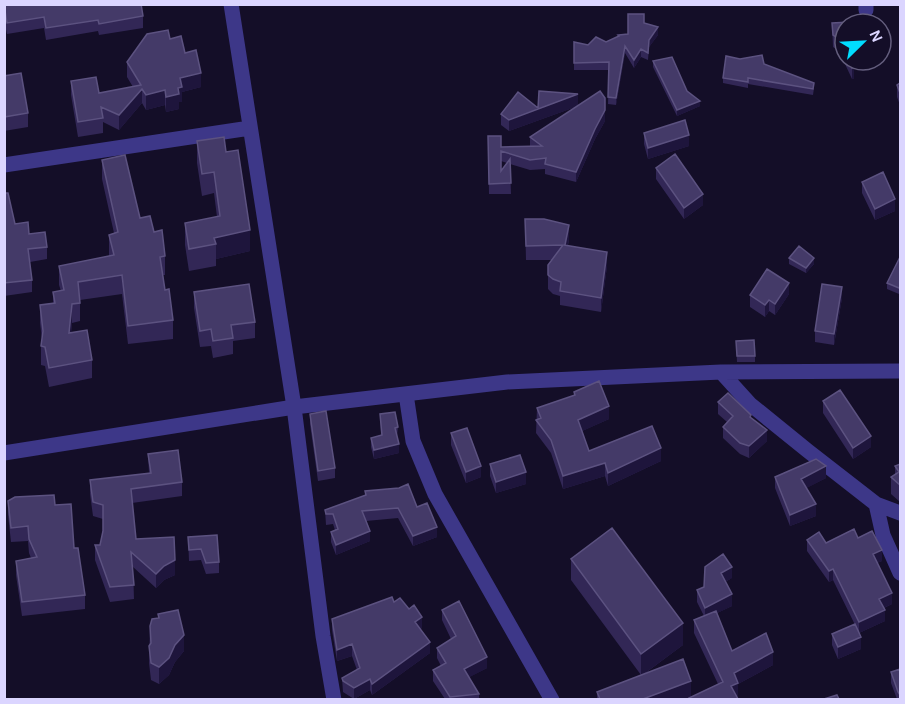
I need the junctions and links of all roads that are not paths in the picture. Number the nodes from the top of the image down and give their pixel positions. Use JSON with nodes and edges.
{"nodes":[{"id":1,"x":231,"y":4,"type":"edge"},
{"id":2,"x":250,"y":128,"type":"junction"},
{"id":3,"x":4,"y":165,"type":"edge"},
{"id":4,"x":900,"y":371,"type":"edge"},
{"id":5,"x":721,"y":372,"type":"junction"},
{"id":6,"x":406,"y":394,"type":"junction"},
{"id":7,"x":294,"y":407,"type":"junction"},
{"id":8,"x":4,"y":453,"type":"edge"},
{"id":9,"x":876,"y":504,"type":"junction"},
{"id":10,"x":900,"y":513,"type":"edge"},
{"id":11,"x":900,"y":573,"type":"edge"},
{"id":12,"x":334,"y":699,"type":"edge"},
{"id":13,"x":552,"y":699,"type":"edge"}],
"edges":[{"from":1,"to":2,"type":"street"},
{"from":2,"to":3,"type":"street"},
{"from":2,"to":7,"type":"street"},
{"from":4,"to":5,"type":"street"},
{"from":5,"to":6,"type":"street"},
{"from":5,"to":9,"type":"street"},
{"from":6,"to":7,"type":"street"},
{"from":6,"to":13,"type":"street"},
{"from":7,"to":8,"type":"street"},
{"from":7,"to":12,"type":"street"},
{"from":9,"to":10,"type":"street"},
{"from":9,"to":11,"type":"street"}]}
